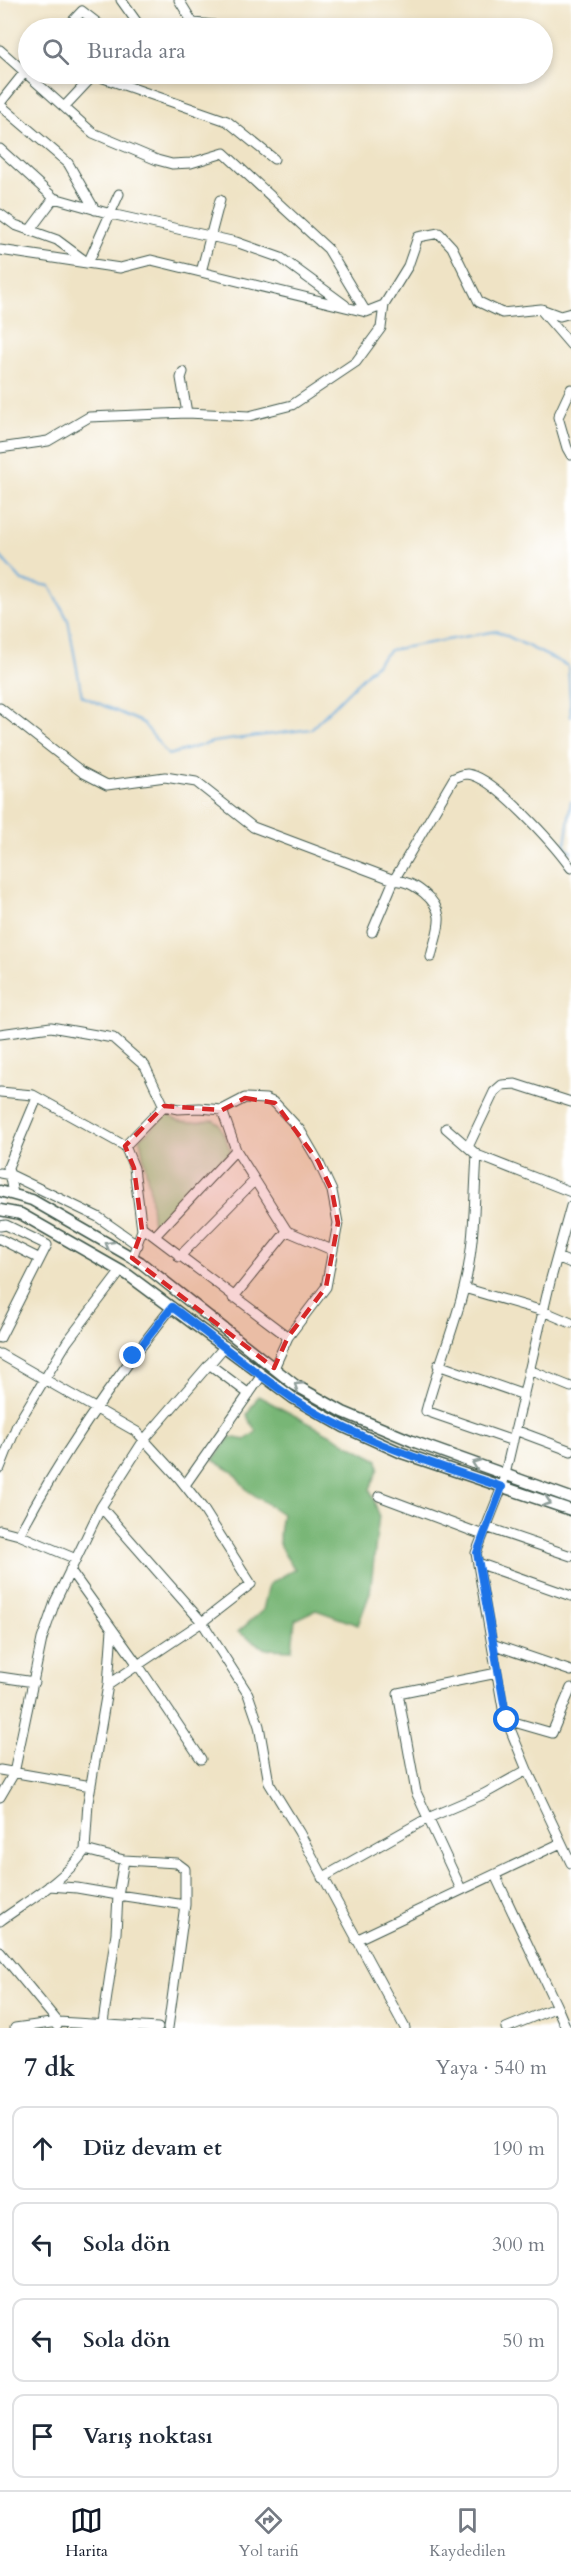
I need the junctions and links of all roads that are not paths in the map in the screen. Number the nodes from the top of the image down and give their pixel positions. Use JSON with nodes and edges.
{"nodes":[{"id":1,"x":77,"y":0,"type":"edge"},
{"id":2,"x":121,"y":0,"type":"edge"},
{"id":3,"x":179,"y":0,"type":"edge"},
{"id":4,"x":82,"y":11,"type":"junction"},
{"id":5,"x":75,"y":18,"type":"edge"},
{"id":6,"x":91,"y":18,"type":"edge"},
{"id":7,"x":134,"y":18,"type":"edge"},
{"id":8,"x":186,"y":18,"type":"edge"},
{"id":9,"x":0,"y":50,"type":"edge"},
{"id":10,"x":18,"y":63,"type":"edge"},
{"id":11,"x":18,"y":81,"type":"edge"},
{"id":12,"x":41,"y":84,"type":"edge"},
{"id":13,"x":84,"y":84,"type":"edge"},
{"id":14,"x":123,"y":85,"type":"edge"},
{"id":15,"x":0,"y":104,"type":"edge"},
{"id":16,"x":64,"y":107,"type":"junction"},
{"id":17,"x":0,"y":149,"type":"edge"},
{"id":18,"x":274,"y":159,"type":"dead end"},
{"id":19,"x":119,"y":194,"type":"dead end"},
{"id":20,"x":54,"y":198,"type":"junction"},
{"id":21,"x":220,"y":200,"type":"dead end"},
{"id":22,"x":95,"y":210,"type":"junction"},
{"id":23,"x":0,"y":214,"type":"edge"},
{"id":24,"x":111,"y":214,"type":"junction"},
{"id":25,"x":30,"y":230,"type":"junction"},
{"id":26,"x":212,"y":236,"type":"junction"},
{"id":27,"x":0,"y":250,"type":"edge"},
{"id":28,"x":88,"y":263,"type":"junction"},
{"id":29,"x":201,"y":272,"type":"junction"},
{"id":30,"x":384,"y":305,"type":"junction"},
{"id":31,"x":348,"y":308,"type":"junction"},
{"id":32,"x":541,"y":309,"type":"junction"},
{"id":33,"x":366,"y":312,"type":"junction"},
{"id":34,"x":571,"y":313,"type":"edge"},
{"id":35,"x":571,"y":345,"type":"edge"},
{"id":36,"x":183,"y":372,"type":"dead end"},
{"id":37,"x":571,"y":389,"type":"edge"},
{"id":38,"x":187,"y":413,"type":"junction"},
{"id":39,"x":0,"y":448,"type":"edge"},
{"id":40,"x":571,"y":454,"type":"edge"},
{"id":41,"x":0,"y":708,"type":"edge"},
{"id":42,"x":571,"y":868,"type":"edge"},
{"id":43,"x":394,"y":880,"type":"junction"},
{"id":44,"x":372,"y":932,"type":"dead end"},
{"id":45,"x":431,"y":957,"type":"dead end"},
{"id":46,"x":0,"y":1034,"type":"edge"},
{"id":47,"x":0,"y":1092,"type":"edge"},
{"id":48,"x":37,"y":1098,"type":"junction"},
{"id":49,"x":571,"y":1102,"type":"edge"},
{"id":50,"x":164,"y":1106,"type":"junction"},
{"id":51,"x":222,"y":1110,"type":"junction"},
{"id":52,"x":446,"y":1128,"type":"dead end"},
{"id":53,"x":125,"y":1146,"type":"junction"},
{"id":54,"x":468,"y":1147,"type":"junction"},
{"id":55,"x":236,"y":1150,"type":"junction"},
{"id":56,"x":477,"y":1155,"type":"junction"},
{"id":57,"x":0,"y":1173,"type":"edge"},
{"id":58,"x":11,"y":1174,"type":"junction"},
{"id":59,"x":255,"y":1180,"type":"junction"},
{"id":60,"x":0,"y":1191,"type":"edge"},
{"id":61,"x":571,"y":1192,"type":"edge"},
{"id":62,"x":13,"y":1194,"type":"junction"},
{"id":63,"x":571,"y":1206,"type":"edge"},
{"id":64,"x":0,"y":1210,"type":"edge"},
{"id":65,"x":0,"y":1226,"type":"edge"},
{"id":66,"x":142,"y":1227,"type":"junction"},
{"id":67,"x":287,"y":1231,"type":"junction"},
{"id":68,"x":155,"y":1236,"type":"junction"},
{"id":69,"x":0,"y":1239,"type":"edge"},
{"id":70,"x":138,"y":1245,"type":"junction"},
{"id":71,"x":332,"y":1250,"type":"junction"},
{"id":72,"x":179,"y":1257,"type":"junction"},
{"id":73,"x":557,"y":1257,"type":"junction"},
{"id":74,"x":132,"y":1258,"type":"junction"},
{"id":75,"x":40,"y":1259,"type":"junction"},
{"id":76,"x":571,"y":1263,"type":"edge"},
{"id":77,"x":121,"y":1271,"type":"junction"},
{"id":78,"x":464,"y":1288,"type":"junction"},
{"id":79,"x":233,"y":1298,"type":"junction"},
{"id":80,"x":172,"y":1307,"type":"junction"},
{"id":81,"x":543,"y":1311,"type":"junction"},
{"id":82,"x":571,"y":1323,"type":"edge"},
{"id":83,"x":288,"y":1337,"type":"junction"},
{"id":84,"x":0,"y":1338,"type":"edge"},
{"id":85,"x":225,"y":1346,"type":"junction"},
{"id":86,"x":0,"y":1354,"type":"edge"},
{"id":87,"x":209,"y":1364,"type":"junction"},
{"id":88,"x":438,"y":1365,"type":"junction"},
{"id":89,"x":274,"y":1368,"type":"junction"},
{"id":90,"x":529,"y":1370,"type":"junction"},
{"id":91,"x":262,"y":1375,"type":"junction"},
{"id":92,"x":45,"y":1379,"type":"junction"},
{"id":93,"x":571,"y":1387,"type":"edge"},
{"id":94,"x":249,"y":1394,"type":"junction"},
{"id":95,"x":524,"y":1395,"type":"junction"},
{"id":96,"x":96,"y":1408,"type":"junction"},
{"id":97,"x":515,"y":1430,"type":"junction"},
{"id":98,"x":144,"y":1440,"type":"junction"},
{"id":99,"x":513,"y":1442,"type":"junction"},
{"id":100,"x":571,"y":1451,"type":"edge"},
{"id":101,"x":0,"y":1468,"type":"edge"},
{"id":102,"x":504,"y":1474,"type":"junction"},
{"id":103,"x":185,"y":1485,"type":"junction"},
{"id":104,"x":502,"y":1487,"type":"junction"},
{"id":105,"x":379,"y":1496,"type":"dead end"},
{"id":106,"x":571,"y":1498,"type":"edge"},
{"id":107,"x":101,"y":1507,"type":"junction"},
{"id":108,"x":571,"y":1510,"type":"edge"},
{"id":109,"x":0,"y":1530,"type":"edge"},
{"id":110,"x":485,"y":1531,"type":"junction"},
{"id":111,"x":19,"y":1535,"type":"junction"},
{"id":112,"x":571,"y":1556,"type":"edge"},
{"id":113,"x":76,"y":1559,"type":"junction"},
{"id":114,"x":478,"y":1563,"type":"junction"},
{"id":115,"x":70,"y":1570,"type":"junction"},
{"id":116,"x":571,"y":1596,"type":"edge"},
{"id":117,"x":202,"y":1622,"type":"junction"},
{"id":118,"x":112,"y":1629,"type":"junction"},
{"id":119,"x":492,"y":1644,"type":"junction"},
{"id":120,"x":138,"y":1665,"type":"junction"},
{"id":121,"x":571,"y":1671,"type":"edge"},
{"id":122,"x":497,"y":1673,"type":"junction"},
{"id":123,"x":0,"y":1677,"type":"edge"},
{"id":124,"x":34,"y":1682,"type":"junction"},
{"id":125,"x":108,"y":1685,"type":"junction"},
{"id":126,"x":571,"y":1688,"type":"edge"},
{"id":127,"x":507,"y":1720,"type":"junction"},
{"id":128,"x":201,"y":1759,"type":"dead end"},
{"id":129,"x":0,"y":1770,"type":"edge"},
{"id":130,"x":526,"y":1770,"type":"junction"},
{"id":131,"x":14,"y":1773,"type":"junction"},
{"id":132,"x":91,"y":1786,"type":"junction"},
{"id":133,"x":0,"y":1797,"type":"edge"},
{"id":134,"x":428,"y":1818,"type":"junction"},
{"id":135,"x":561,"y":1843,"type":"junction"},
{"id":136,"x":85,"y":1850,"type":"junction"},
{"id":137,"x":124,"y":1860,"type":"junction"},
{"id":138,"x":571,"y":1863,"type":"edge"},
{"id":139,"x":495,"y":1875,"type":"junction"},
{"id":140,"x":322,"y":1878,"type":"junction"},
{"id":141,"x":49,"y":1886,"type":"junction"},
{"id":142,"x":461,"y":1890,"type":"junction"},
{"id":143,"x":118,"y":1895,"type":"junction"},
{"id":144,"x":185,"y":1905,"type":"junction"},
{"id":145,"x":0,"y":1921,"type":"edge"},
{"id":146,"x":356,"y":1940,"type":"junction"},
{"id":147,"x":0,"y":1952,"type":"edge"},
{"id":148,"x":557,"y":2007,"type":"junction"},
{"id":149,"x":104,"y":2023,"type":"junction"},
{"id":150,"x":57,"y":2025,"type":"edge"},
{"id":151,"x":15,"y":2028,"type":"edge"},
{"id":152,"x":158,"y":2028,"type":"edge"},
{"id":153,"x":168,"y":2028,"type":"edge"},
{"id":154,"x":405,"y":2028,"type":"edge"},
{"id":155,"x":506,"y":2028,"type":"edge"},
{"id":156,"x":566,"y":2028,"type":"edge"}],
"edges":[{"from":1,"to":4,"type":"street"},
{"from":2,"to":7,"type":"street"},
{"from":3,"to":8,"type":"street"},
{"from":4,"to":5,"type":"street"},
{"from":4,"to":6,"type":"street"},
{"from":9,"to":10,"type":"street"},
{"from":11,"to":15,"type":"street"},
{"from":12,"to":16,"type":"street"},
{"from":13,"to":16,"type":"street"},
{"from":14,"to":18,"type":"street"},
{"from":15,"to":22,"type":"street"},
{"from":16,"to":33,"type":"street"},
{"from":17,"to":20,"type":"street"},
{"from":19,"to":24,"type":"street"},
{"from":20,"to":22,"type":"street"},
{"from":20,"to":25,"type":"street"},
{"from":21,"to":26,"type":"street"},
{"from":22,"to":24,"type":"street"},
{"from":23,"to":25,"type":"street"},
{"from":24,"to":26,"type":"street"},
{"from":24,"to":28,"type":"street"},
{"from":25,"to":28,"type":"street"},
{"from":26,"to":29,"type":"street"},
{"from":26,"to":31,"type":"street"},
{"from":27,"to":28,"type":"street"},
{"from":28,"to":29,"type":"street"},
{"from":29,"to":31,"type":"street"},
{"from":30,"to":32,"type":"street"},
{"from":30,"to":33,"type":"street"},
{"from":30,"to":38,"type":"street"},
{"from":31,"to":33,"type":"street"},
{"from":32,"to":34,"type":"street"},
{"from":32,"to":35,"type":"street"},
{"from":36,"to":38,"type":"street"},
{"from":37,"to":40,"type":"street"},
{"from":38,"to":39,"type":"street"},
{"from":41,"to":43,"type":"street"},
{"from":42,"to":43,"type":"street"},
{"from":43,"to":44,"type":"street"},
{"from":43,"to":45,"type":"street"},
{"from":46,"to":50,"type":"street"},
{"from":47,"to":48,"type":"street"},
{"from":48,"to":53,"type":"street"},
{"from":48,"to":58,"type":"street"},
{"from":49,"to":54,"type":"street"},
{"from":50,"to":51,"type":"street"},
{"from":50,"to":53,"type":"street"},
{"from":51,"to":55,"type":"street"},
{"from":51,"to":71,"type":"street"},
{"from":52,"to":54,"type":"street"},
{"from":53,"to":66,"type":"street"},
{"from":54,"to":56,"type":"street"},
{"from":55,"to":59,"type":"street"},
{"from":55,"to":68,"type":"street"},
{"from":56,"to":61,"type":"street"},
{"from":56,"to":78,"type":"street"},
{"from":57,"to":58,"type":"street"},
{"from":58,"to":62,"type":"street"},
{"from":58,"to":70,"type":"street"},
{"from":59,"to":67,"type":"street"},
{"from":59,"to":72,"type":"street"},
{"from":60,"to":62,"type":"main road"},
{"from":74,"to":62,"type":"main road","one_way":true},
{"from":63,"to":73,"type":"street"},
{"from":64,"to":77,"type":"main road"},
{"from":65,"to":75,"type":"street"},
{"from":66,"to":68,"type":"street"},
{"from":66,"to":70,"type":"street"},
{"from":67,"to":71,"type":"street"},
{"from":67,"to":79,"type":"street"},
{"from":68,"to":72,"type":"street"},
{"from":69,"to":75,"type":"street"},
{"from":70,"to":74,"type":"street"},
{"from":71,"to":83,"type":"street"},
{"from":72,"to":79,"type":"street"},
{"from":73,"to":76,"type":"street"},
{"from":73,"to":81,"type":"street"},
{"from":74,"to":89,"type":"main road"},
{"from":75,"to":84,"type":"street"},
{"from":77,"to":80,"type":"main road"},
{"from":77,"to":92,"type":"street"},
{"from":78,"to":81,"type":"street"},
{"from":78,"to":88,"type":"street"},
{"from":79,"to":83,"type":"street"},
{"from":80,"to":85,"type":"main road"},
{"from":80,"to":96,"type":"street"},
{"from":81,"to":82,"type":"street"},
{"from":81,"to":90,"type":"street"},
{"from":83,"to":89,"type":"street"},
{"from":85,"to":87,"type":"street"},
{"from":85,"to":91,"type":"main road"},
{"from":86,"to":92,"type":"street"},
{"from":87,"to":94,"type":"street"},
{"from":87,"to":98,"type":"street"},
{"from":88,"to":95,"type":"street"},
{"from":88,"to":99,"type":"street"},
{"from":102,"to":89,"type":"main road","one_way":true},
{"from":90,"to":93,"type":"street"},
{"from":90,"to":95,"type":"street"},
{"from":91,"to":94,"type":"street"},
{"from":91,"to":104,"type":"main road"},
{"from":92,"to":96,"type":"street"},
{"from":92,"to":101,"type":"street"},
{"from":94,"to":103,"type":"street"},
{"from":95,"to":97,"type":"street"},
{"from":96,"to":98,"type":"street"},
{"from":96,"to":111,"type":"street"},
{"from":97,"to":99,"type":"street"},
{"from":97,"to":100,"type":"street"},
{"from":98,"to":103,"type":"street"},
{"from":98,"to":107,"type":"street"},
{"from":99,"to":102,"type":"street"},
{"from":102,"to":104,"type":"street"},
{"from":102,"to":106,"type":"main road"},
{"from":103,"to":117,"type":"street"},
{"from":104,"to":108,"type":"main road","one_way":true},
{"from":104,"to":110,"type":"street"},
{"from":105,"to":110,"type":"street"},
{"from":107,"to":113,"type":"street"},
{"from":107,"to":117,"type":"street"},
{"from":109,"to":111,"type":"street"},
{"from":110,"to":112,"type":"street"},
{"from":110,"to":114,"type":"street"},
{"from":111,"to":113,"type":"street"},
{"from":113,"to":115,"type":"street"},
{"from":114,"to":116,"type":"street"},
{"from":114,"to":119,"type":"street"},
{"from":115,"to":118,"type":"street"},
{"from":115,"to":124,"type":"street"},
{"from":117,"to":120,"type":"street"},
{"from":117,"to":140,"type":"street"},
{"from":118,"to":120,"type":"street"},
{"from":118,"to":125,"type":"street"},
{"from":119,"to":121,"type":"street"},
{"from":119,"to":122,"type":"street"},
{"from":120,"to":125,"type":"street"},
{"from":120,"to":128,"type":"street"},
{"from":122,"to":127,"type":"street"},
{"from":122,"to":134,"type":"street"},
{"from":123,"to":124,"type":"street"},
{"from":124,"to":131,"type":"street"},
{"from":125,"to":132,"type":"street"},
{"from":126,"to":127,"type":"street"},
{"from":127,"to":130,"type":"street"},
{"from":129,"to":131,"type":"street"},
{"from":130,"to":134,"type":"street"},
{"from":130,"to":135,"type":"street"},
{"from":131,"to":132,"type":"street"},
{"from":131,"to":133,"type":"street"},
{"from":132,"to":136,"type":"street"},
{"from":134,"to":140,"type":"street"},
{"from":134,"to":142,"type":"street"},
{"from":135,"to":138,"type":"street"},
{"from":135,"to":139,"type":"street"},
{"from":136,"to":137,"type":"street"},
{"from":136,"to":141,"type":"street"},
{"from":137,"to":143,"type":"street"},
{"from":137,"to":144,"type":"street"},
{"from":139,"to":142,"type":"street"},
{"from":139,"to":148,"type":"street"},
{"from":140,"to":146,"type":"street"},
{"from":141,"to":143,"type":"street"},
{"from":141,"to":145,"type":"street"},
{"from":142,"to":146,"type":"street"},
{"from":143,"to":144,"type":"street"},
{"from":143,"to":149,"type":"street"},
{"from":144,"to":153,"type":"street"},
{"from":146,"to":154,"type":"street"},
{"from":147,"to":150,"type":"street"},
{"from":148,"to":155,"type":"street"},
{"from":148,"to":156,"type":"street"},
{"from":149,"to":150,"type":"street"},
{"from":149,"to":152,"type":"street"},
{"from":150,"to":151,"type":"street"}]}
